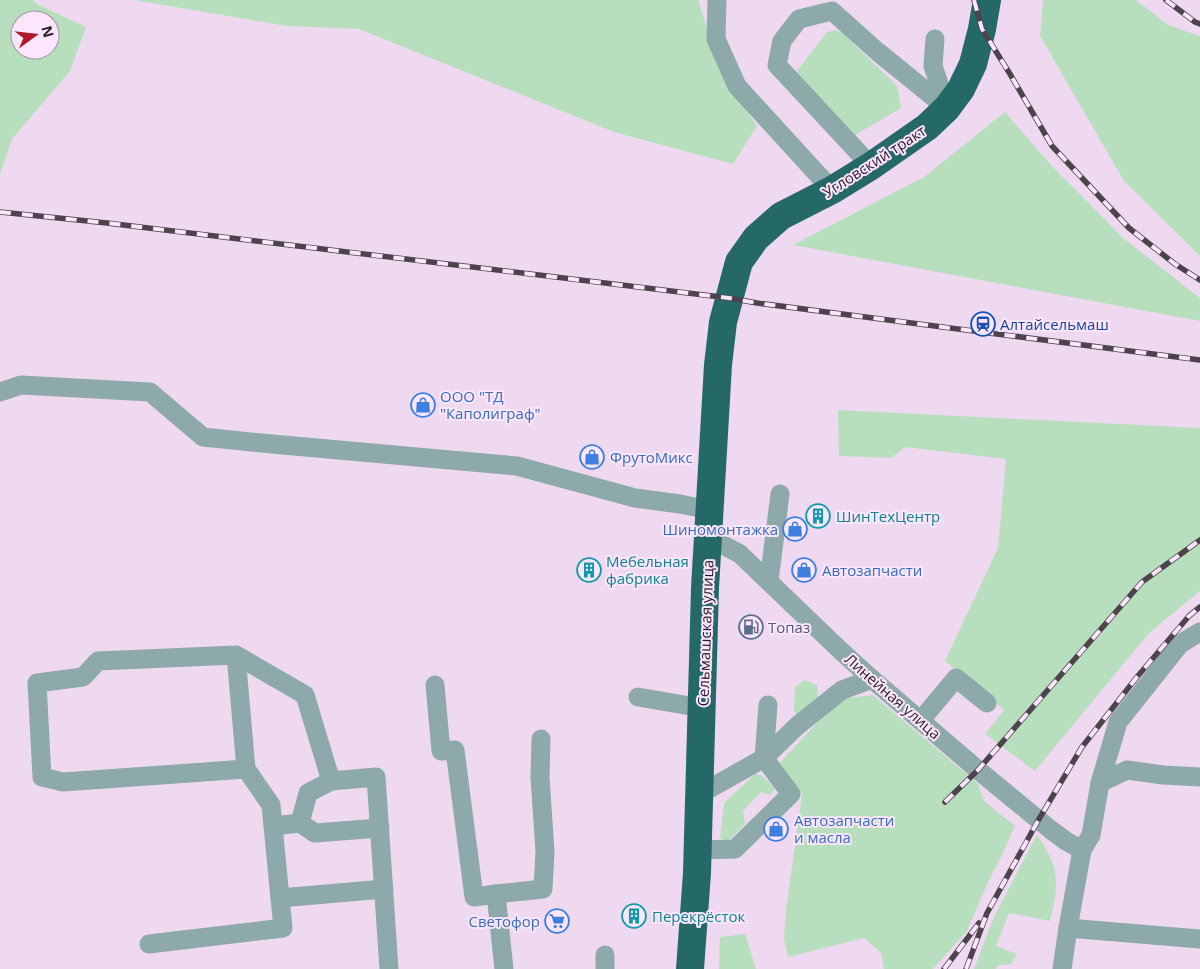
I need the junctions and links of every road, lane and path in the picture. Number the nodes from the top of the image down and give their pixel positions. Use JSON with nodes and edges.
{"nodes":[{"id":1,"x":717,"y":0,"type":"edge"},
{"id":2,"x":987,"y":0,"type":"edge"},
{"id":3,"x":935,"y":39,"type":"dead end"},
{"id":4,"x":947,"y":108,"type":"junction"},
{"id":5,"x":871,"y":166,"type":"junction"},
{"id":6,"x":832,"y":190,"type":"junction"},
{"id":7,"x":729,"y":298,"type":"joint"},
{"id":8,"x":0,"y":392,"type":"edge"},
{"id":9,"x":780,"y":494,"type":"dead end"},
{"id":10,"x":709,"y":510,"type":"junction"},
{"id":11,"x":708,"y":537,"type":"junction"},
{"id":12,"x":769,"y":581,"type":"junction"},
{"id":13,"x":1200,"y":632,"type":"edge"},
{"id":14,"x":236,"y":655,"type":"junction"},
{"id":15,"x":872,"y":679,"type":"junction"},
{"id":16,"x":435,"y":685,"type":"dead end"},
{"id":17,"x":638,"y":697,"type":"dead end"},
{"id":18,"x":987,"y":703,"type":"dead end"},
{"id":19,"x":768,"y":705,"type":"dead end"},
{"id":20,"x":702,"y":708,"type":"junction"},
{"id":21,"x":921,"y":720,"type":"junction"},
{"id":22,"x":541,"y":739,"type":"dead end"},
{"id":23,"x":764,"y":758,"type":"junction"},
{"id":24,"x":246,"y":770,"type":"junction"},
{"id":25,"x":1200,"y":777,"type":"edge"},
{"id":26,"x":331,"y":781,"type":"junction"},
{"id":27,"x":1100,"y":784,"type":"junction"},
{"id":28,"x":700,"y":794,"type":"junction"},
{"id":29,"x":300,"y":823,"type":"junction"},
{"id":30,"x":273,"y":826,"type":"junction"},
{"id":31,"x":380,"y":828,"type":"junction"},
{"id":32,"x":698,"y":850,"type":"junction"},
{"id":33,"x":1082,"y":850,"type":"junction"},
{"id":34,"x":384,"y":889,"type":"junction"},
{"id":35,"x":496,"y":894,"type":"junction"},
{"id":36,"x":280,"y":898,"type":"junction"},
{"id":37,"x":694,"y":915,"type":"junction"},
{"id":38,"x":1068,"y":928,"type":"junction"},
{"id":39,"x":1200,"y":939,"type":"edge"},
{"id":40,"x":149,"y":944,"type":"dead end"},
{"id":41,"x":389,"y":969,"type":"edge"},
{"id":42,"x":504,"y":969,"type":"edge"},
{"id":43,"x":678,"y":969,"type":"edge"},
{"id":44,"x":690,"y":969,"type":"edge"},
{"id":45,"x":1062,"y":969,"type":"edge"}],
"edges":[{"from":1,"to":6,"type":"street"},
{"from":2,"to":4,"type":"highway","name":"Угловский тракт"},
{"from":3,"to":4,"type":"street"},
{"from":4,"to":5,"type":"highway","name":"Угловский тракт"},
{"from":4,"to":5,"type":"street"},
{"from":5,"to":6,"type":"highway","name":"Угловский тракт"},
{"from":6,"to":7,"type":"highway","name":"Угловский тракт"},
{"from":7,"to":10,"type":"highway","name":"Сельмашская улица"},
{"from":8,"to":10,"type":"street"},
{"from":9,"to":12,"type":"street"},
{"from":10,"to":11,"type":"highway","name":"Сельмашская улица"},
{"from":11,"to":12,"type":"street","name":"Линейная улица"},
{"from":11,"to":20,"type":"highway","name":"Сельмашская улица"},
{"from":12,"to":15,"type":"street","name":"Линейная улица"},
{"from":13,"to":27,"type":"street"},
{"from":14,"to":24,"type":"street"},
{"from":14,"to":24,"type":"street"},
{"from":14,"to":26,"type":"street"},
{"from":15,"to":21,"type":"street","name":"Линейная улица"},
{"from":15,"to":23,"type":"street"},
{"from":16,"to":35,"type":"street"},
{"from":17,"to":20,"type":"street"},
{"from":18,"to":21,"type":"street"},
{"from":19,"to":23,"type":"street"},
{"from":20,"to":28,"type":"highway","name":"Сельмашская улица"},
{"from":21,"to":33,"type":"street","name":"Линейная улица"},
{"from":22,"to":35,"type":"street"},
{"from":23,"to":28,"type":"street"},
{"from":23,"to":32,"type":"street"},
{"from":24,"to":30,"type":"street"},
{"from":25,"to":27,"type":"street"},
{"from":26,"to":29,"type":"street"},
{"from":26,"to":31,"type":"street"},
{"from":27,"to":33,"type":"street"},
{"from":28,"to":32,"type":"highway","name":"Сельмашская улица"},
{"from":29,"to":30,"type":"street"},
{"from":29,"to":31,"type":"street"},
{"from":30,"to":36,"type":"street"},
{"from":31,"to":34,"type":"street"},
{"from":32,"to":37,"type":"highway","name":"Сельмашская улица"},
{"from":33,"to":38,"type":"street"},
{"from":34,"to":36,"type":"street"},
{"from":34,"to":41,"type":"street"},
{"from":35,"to":42,"type":"street"},
{"from":36,"to":40,"type":"street"},
{"from":37,"to":43,"type":"highway"},
{"from":37,"to":44,"type":"highway","name":"Сельмашская улица"},
{"from":38,"to":39,"type":"street"},
{"from":38,"to":45,"type":"street"}]}
